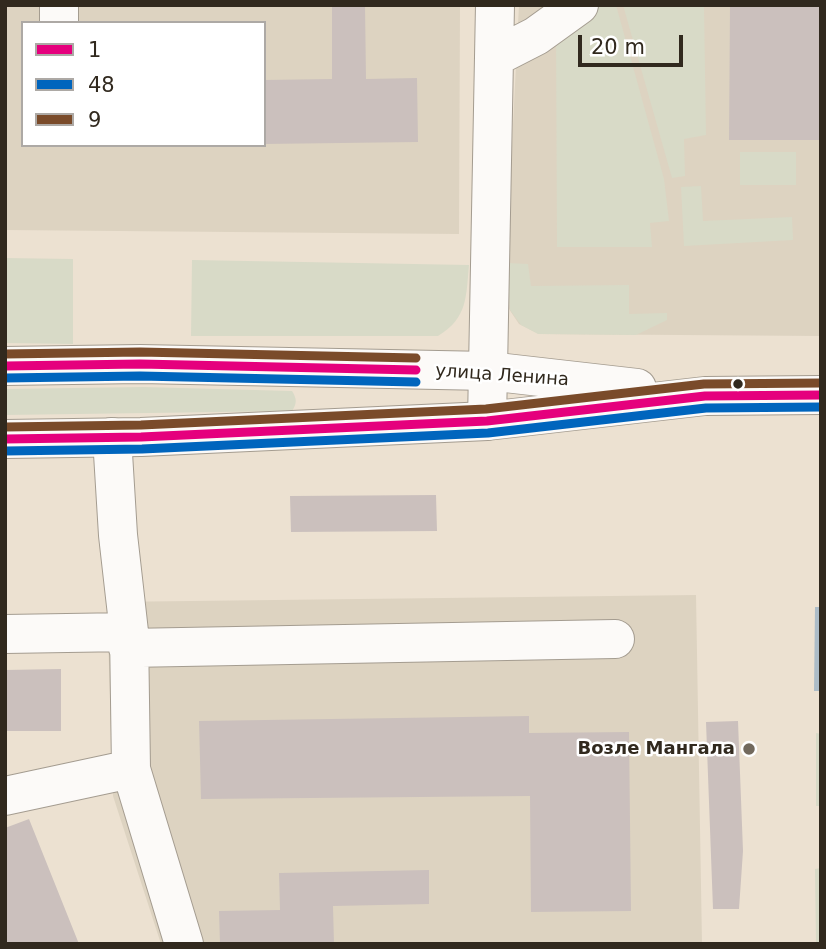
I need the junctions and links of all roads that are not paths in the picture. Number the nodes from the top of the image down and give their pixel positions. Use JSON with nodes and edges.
{"nodes":[{"id":1,"x":495,"y":5,"type":"edge"},
{"id":2,"x":579,"y":5,"type":"edge"},
{"id":3,"x":495,"y":57,"type":"junction"},
{"id":4,"x":5,"y":366,"type":"edge"},
{"id":5,"x":488,"y":371,"type":"junction"},
{"id":6,"x":705,"y":396,"type":"junction"},
{"id":7,"x":821,"y":396,"type":"edge"},
{"id":8,"x":487,"y":421,"type":"junction"},
{"id":9,"x":112,"y":437,"type":"junction"},
{"id":10,"x":5,"y":439,"type":"edge"},
{"id":11,"x":5,"y":634,"type":"edge"},
{"id":12,"x":615,"y":639,"type":"dead end"},
{"id":13,"x":128,"y":640,"type":"junction"},
{"id":14,"x":131,"y":769,"type":"junction"},
{"id":15,"x":5,"y":773,"type":"edge"},
{"id":16,"x":5,"y":796,"type":"edge"},
{"id":17,"x":184,"y":944,"type":"edge"}],
"edges":[{"from":1,"to":3,"type":"main road"},
{"from":2,"to":3,"type":"main road"},
{"from":3,"to":5,"type":"main road"},
{"from":4,"to":5,"type":"main road","name":"улица Ленина"},
{"from":5,"to":6,"type":"main road","name":"улица Ленина"},
{"from":5,"to":8,"type":"main road"},
{"from":6,"to":7,"type":"main road","name":"улица Ленина"},
{"from":6,"to":8,"type":"main road","name":"улица Ленина"},
{"from":8,"to":9,"type":"main road","name":"улица Ленина"},
{"from":9,"to":10,"type":"main road","name":"улица Ленина"},
{"from":9,"to":13,"type":"main road"},
{"from":11,"to":13,"type":"main road"},
{"from":12,"to":13,"type":"main road"},
{"from":13,"to":14,"type":"main road"},
{"from":14,"to":15,"type":"main road"},
{"from":14,"to":16,"type":"main road"},
{"from":14,"to":17,"type":"main road"}]}
